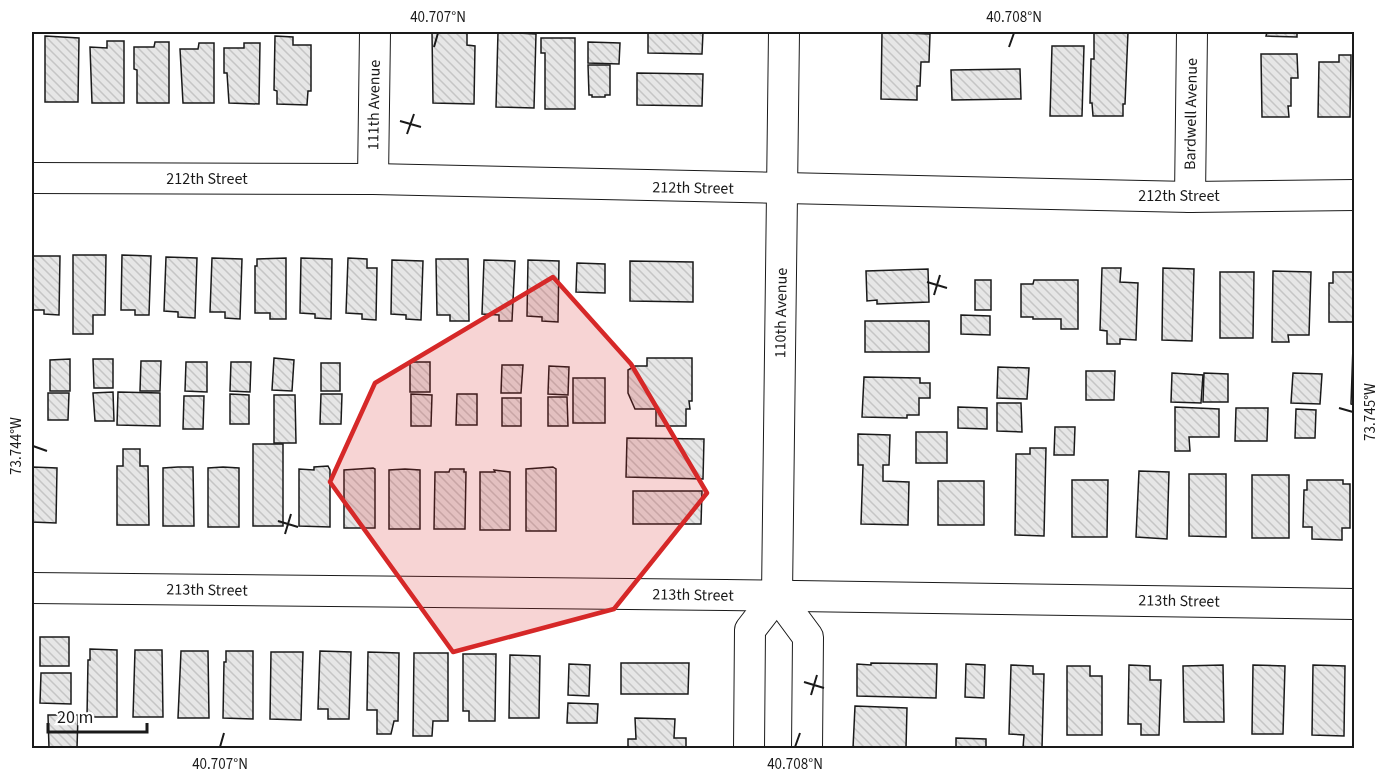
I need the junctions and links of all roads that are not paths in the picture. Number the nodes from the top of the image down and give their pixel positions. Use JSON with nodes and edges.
{"nodes":[{"id":1,"x":375,"y":32,"type":"edge"},
{"id":2,"x":784,"y":32,"type":"edge"},
{"id":3,"x":1192,"y":32,"type":"edge"},
{"id":4,"x":32,"y":178,"type":"edge"},
{"id":5,"x":373,"y":179,"type":"junction"},
{"id":6,"x":782,"y":190,"type":"junction"},
{"id":7,"x":1354,"y":195,"type":"edge"},
{"id":8,"x":1190,"y":197,"type":"junction"},
{"id":9,"x":32,"y":588,"type":"edge"},
{"id":10,"x":777,"y":596,"type":"junction"},
{"id":11,"x":1354,"y":604,"type":"edge"},
{"id":12,"x":749,"y":748,"type":"edge"},
{"id":13,"x":807,"y":748,"type":"edge"}],
"edges":[{"from":1,"to":5,"type":"street","name":"111th Avenue"},
{"from":2,"to":6,"type":"street","name":"110th Avenue"},
{"from":3,"to":8,"type":"street","name":"Bardwell Avenue"},
{"from":4,"to":5,"type":"street","name":"212th Street"},
{"from":5,"to":6,"type":"street","name":"212th Street"},
{"from":6,"to":8,"type":"street","name":"212th Street"},
{"from":6,"to":10,"type":"street","name":"110th Avenue"},
{"from":7,"to":8,"type":"street","name":"212th Street"},
{"from":9,"to":10,"type":"street","name":"213th Street"},
{"from":10,"to":11,"type":"street","name":"213th Street"},
{"from":10,"to":12,"type":"street"},
{"from":10,"to":13,"type":"street"}]}
